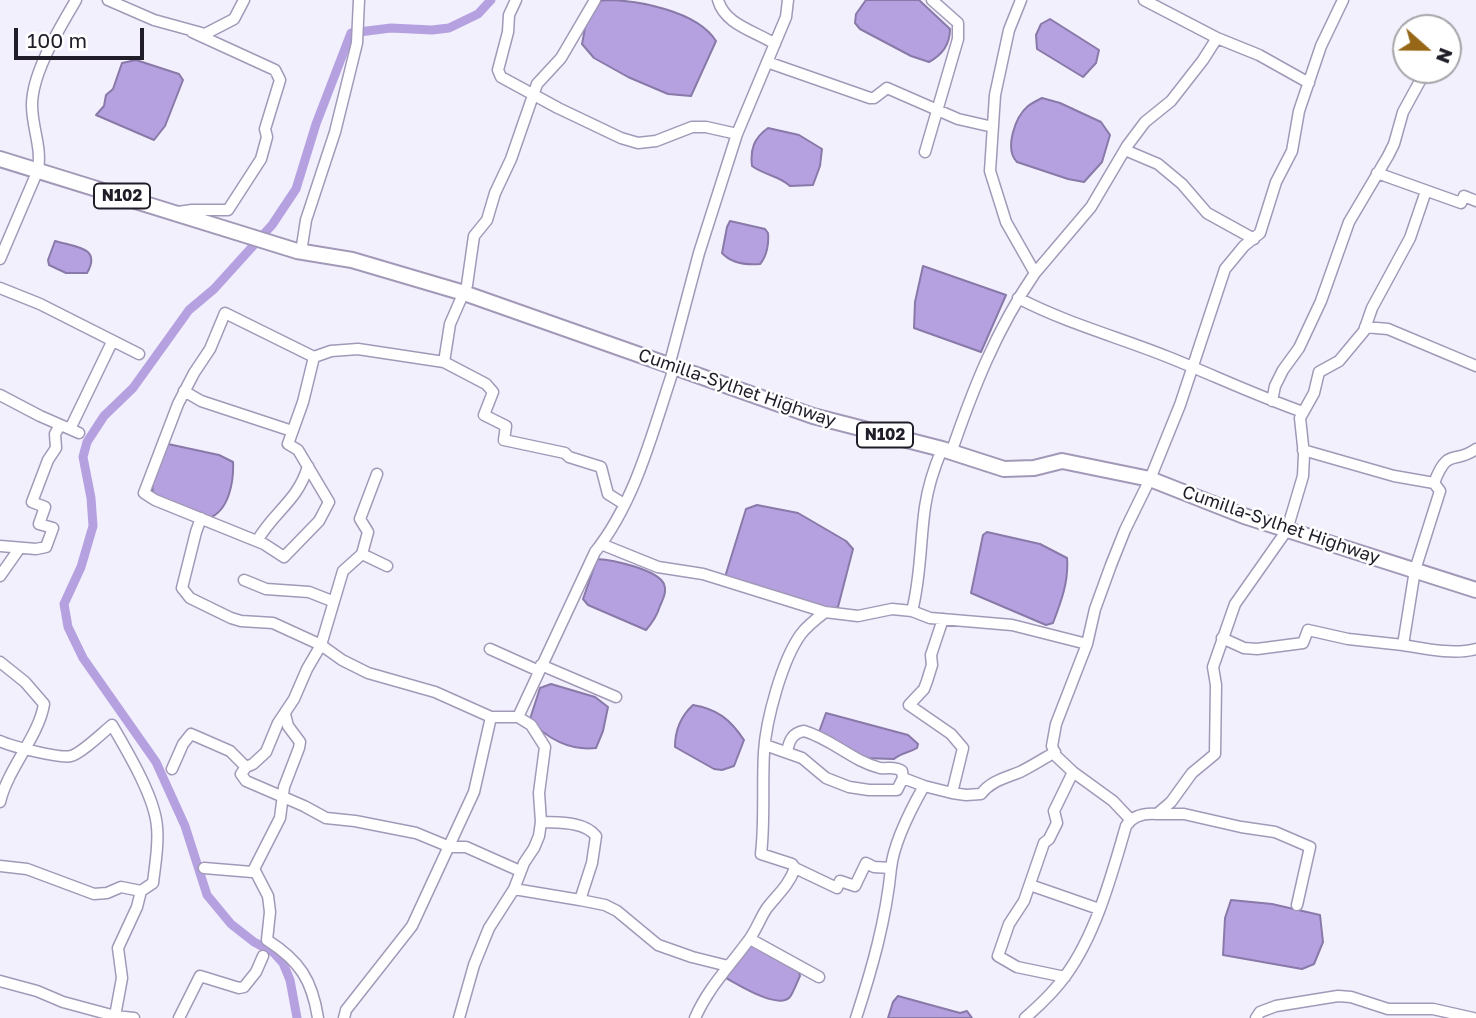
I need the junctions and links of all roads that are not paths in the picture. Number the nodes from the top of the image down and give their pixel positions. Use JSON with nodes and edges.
{"nodes":[{"id":1,"x":76,"y":0,"type":"edge"},
{"id":2,"x":108,"y":0,"type":"edge"},
{"id":3,"x":244,"y":0,"type":"edge"},
{"id":4,"x":359,"y":0,"type":"edge"},
{"id":5,"x":516,"y":0,"type":"edge"},
{"id":6,"x":595,"y":0,"type":"edge"},
{"id":7,"x":718,"y":0,"type":"edge"},
{"id":8,"x":788,"y":0,"type":"edge"},
{"id":9,"x":932,"y":0,"type":"edge"},
{"id":10,"x":1021,"y":0,"type":"edge"},
{"id":11,"x":1144,"y":0,"type":"edge"},
{"id":12,"x":1343,"y":0,"type":"edge"},
{"id":13,"x":192,"y":32,"type":"junction"},
{"id":14,"x":1217,"y":38,"type":"junction"},
{"id":15,"x":775,"y":44,"type":"junction"},
{"id":16,"x":767,"y":62,"type":"junction"},
{"id":17,"x":1309,"y":83,"type":"junction"},
{"id":18,"x":1418,"y":84,"type":"edge"},
{"id":19,"x":534,"y":93,"type":"junction"},
{"id":20,"x":939,"y":111,"type":"junction"},
{"id":21,"x":993,"y":127,"type":"junction"},
{"id":22,"x":737,"y":134,"type":"junction"},
{"id":23,"x":1125,"y":150,"type":"junction"},
{"id":24,"x":925,"y":152,"type":"dead end"},
{"id":25,"x":0,"y":159,"type":"edge"},
{"id":26,"x":37,"y":170,"type":"junction"},
{"id":27,"x":1377,"y":173,"type":"junction"},
{"id":28,"x":1426,"y":191,"type":"junction"},
{"id":29,"x":1476,"y":201,"type":"edge"},
{"id":30,"x":175,"y":213,"type":"junction"},
{"id":31,"x":1254,"y":239,"type":"junction"},
{"id":32,"x":1,"y":252,"type":"edge"},
{"id":33,"x":299,"y":252,"type":"junction"},
{"id":34,"x":1035,"y":273,"type":"junction"},
{"id":35,"x":0,"y":288,"type":"edge"},
{"id":36,"x":464,"y":293,"type":"junction"},
{"id":37,"x":1018,"y":298,"type":"junction"},
{"id":38,"x":1366,"y":327,"type":"junction"},
{"id":39,"x":112,"y":342,"type":"junction"},
{"id":40,"x":139,"y":355,"type":"dead end"},
{"id":41,"x":314,"y":357,"type":"junction"},
{"id":42,"x":444,"y":362,"type":"junction"},
{"id":43,"x":1476,"y":366,"type":"edge"},
{"id":44,"x":671,"y":367,"type":"junction"},
{"id":45,"x":1193,"y":368,"type":"junction"},
{"id":46,"x":184,"y":391,"type":"junction"},
{"id":47,"x":0,"y":395,"type":"edge"},
{"id":48,"x":1272,"y":401,"type":"junction"},
{"id":49,"x":1303,"y":412,"type":"junction"},
{"id":50,"x":70,"y":429,"type":"junction"},
{"id":51,"x":292,"y":431,"type":"junction"},
{"id":52,"x":1476,"y":449,"type":"edge"},
{"id":53,"x":1303,"y":450,"type":"junction"},
{"id":54,"x":946,"y":451,"type":"junction"},
{"id":55,"x":308,"y":466,"type":"junction"},
{"id":56,"x":377,"y":474,"type":"dead end"},
{"id":57,"x":1150,"y":479,"type":"junction"},
{"id":58,"x":1434,"y":483,"type":"junction"},
{"id":59,"x":624,"y":504,"type":"junction"},
{"id":60,"x":201,"y":519,"type":"junction"},
{"id":61,"x":1287,"y":530,"type":"junction"},
{"id":62,"x":257,"y":541,"type":"junction"},
{"id":63,"x":601,"y":544,"type":"junction"},
{"id":64,"x":0,"y":546,"type":"edge"},
{"id":65,"x":19,"y":548,"type":"junction"},
{"id":66,"x":362,"y":554,"type":"junction"},
{"id":67,"x":387,"y":566,"type":"dead end"},
{"id":68,"x":1415,"y":570,"type":"junction"},
{"id":69,"x":0,"y":576,"type":"edge"},
{"id":70,"x":244,"y":580,"type":"dead end"},
{"id":71,"x":1476,"y":590,"type":"edge"},
{"id":72,"x":332,"y":601,"type":"junction"},
{"id":73,"x":912,"y":611,"type":"junction"},
{"id":74,"x":825,"y":612,"type":"junction"},
{"id":75,"x":943,"y":619,"type":"junction"},
{"id":76,"x":1222,"y":638,"type":"junction"},
{"id":77,"x":1087,"y":644,"type":"junction"},
{"id":78,"x":321,"y":645,"type":"junction"},
{"id":79,"x":1404,"y":645,"type":"junction"},
{"id":80,"x":489,"y":649,"type":"dead end"},
{"id":81,"x":1476,"y":649,"type":"edge"},
{"id":82,"x":0,"y":662,"type":"edge"},
{"id":83,"x":540,"y":668,"type":"junction"},
{"id":84,"x":615,"y":697,"type":"dead end"},
{"id":85,"x":285,"y":714,"type":"junction"},
{"id":86,"x":491,"y":717,"type":"junction"},
{"id":87,"x":518,"y":717,"type":"junction"},
{"id":88,"x":0,"y":741,"type":"edge"},
{"id":89,"x":765,"y":745,"type":"junction"},
{"id":90,"x":24,"y":747,"type":"junction"},
{"id":91,"x":787,"y":752,"type":"junction"},
{"id":92,"x":1055,"y":752,"type":"junction"},
{"id":93,"x":246,"y":766,"type":"junction"},
{"id":94,"x":172,"y":769,"type":"dead end"},
{"id":95,"x":1073,"y":772,"type":"junction"},
{"id":96,"x":903,"y":778,"type":"junction"},
{"id":97,"x":924,"y":786,"type":"junction"},
{"id":98,"x":952,"y":793,"type":"junction"},
{"id":99,"x":284,"y":798,"type":"junction"},
{"id":100,"x":0,"y":802,"type":"edge"},
{"id":101,"x":1157,"y":814,"type":"junction"},
{"id":102,"x":1130,"y":819,"type":"junction"},
{"id":103,"x":541,"y":822,"type":"junction"},
{"id":104,"x":450,"y":846,"type":"junction"},
{"id":105,"x":0,"y":866,"type":"edge"},
{"id":106,"x":204,"y":868,"type":"dead end"},
{"id":107,"x":795,"y":868,"type":"junction"},
{"id":108,"x":891,"y":868,"type":"junction"},
{"id":109,"x":254,"y":869,"type":"junction"},
{"id":110,"x":520,"y":871,"type":"junction"},
{"id":111,"x":1030,"y":885,"type":"junction"},
{"id":112,"x":513,"y":889,"type":"junction"},
{"id":113,"x":141,"y":891,"type":"junction"},
{"id":114,"x":580,"y":900,"type":"junction"},
{"id":115,"x":1297,"y":905,"type":"dead end"},
{"id":116,"x":1099,"y":909,"type":"junction"},
{"id":117,"x":750,"y":939,"type":"junction"},
{"id":118,"x":263,"y":956,"type":"dead end"},
{"id":119,"x":728,"y":966,"type":"junction"},
{"id":120,"x":819,"y":977,"type":"dead end"},
{"id":121,"x":1065,"y":977,"type":"junction"},
{"id":122,"x":0,"y":981,"type":"edge"},
{"id":123,"x":115,"y":1017,"type":"edge"},
{"id":124,"x":135,"y":1018,"type":"edge"},
{"id":125,"x":179,"y":1018,"type":"edge"},
{"id":126,"x":318,"y":1018,"type":"edge"},
{"id":127,"x":344,"y":1018,"type":"edge"},
{"id":128,"x":460,"y":1018,"type":"edge"},
{"id":129,"x":695,"y":1018,"type":"edge"},
{"id":130,"x":856,"y":1018,"type":"edge"},
{"id":131,"x":1025,"y":1018,"type":"edge"},
{"id":132,"x":1256,"y":1018,"type":"edge"},
{"id":133,"x":1474,"y":1018,"type":"edge"}],
"edges":[{"from":1,"to":26,"type":"street"},
{"from":2,"to":13,"type":"street"},
{"from":3,"to":13,"type":"street"},
{"from":4,"to":33,"type":"street"},
{"from":5,"to":19,"type":"street"},
{"from":6,"to":19,"type":"street"},
{"from":7,"to":15,"type":"street"},
{"from":8,"to":15,"type":"street"},
{"from":9,"to":20,"type":"street"},
{"from":10,"to":21,"type":"street"},
{"from":11,"to":14,"type":"street"},
{"from":12,"to":17,"type":"street"},
{"from":13,"to":30,"type":"street"},
{"from":14,"to":17,"type":"street"},
{"from":14,"to":23,"type":"street"},
{"from":15,"to":16,"type":"street"},
{"from":16,"to":20,"type":"street"},
{"from":16,"to":22,"type":"street"},
{"from":17,"to":31,"type":"street"},
{"from":18,"to":27,"type":"street"},
{"from":19,"to":22,"type":"street"},
{"from":19,"to":36,"type":"street"},
{"from":20,"to":21,"type":"street"},
{"from":20,"to":24,"type":"street"},
{"from":21,"to":34,"type":"street"},
{"from":22,"to":44,"type":"street"},
{"from":23,"to":31,"type":"street"},
{"from":23,"to":34,"type":"street"},
{"from":25,"to":26,"type":"highway","name":"Cumilla-Sylhet Highway","number":"N102"},
{"from":26,"to":30,"type":"highway","name":"Cumilla-Sylhet Highway","number":"N102"},
{"from":26,"to":32,"type":"street"},
{"from":27,"to":28,"type":"street"},
{"from":27,"to":48,"type":"street"},
{"from":28,"to":29,"type":"street"},
{"from":28,"to":38,"type":"street"},
{"from":30,"to":33,"type":"highway","name":"Cumilla-Sylhet Highway","number":"N102"},
{"from":31,"to":45,"type":"street"},
{"from":33,"to":36,"type":"highway","name":"Cumilla-Sylhet Highway","number":"N102"},
{"from":34,"to":37,"type":"street"},
{"from":35,"to":39,"type":"street"},
{"from":36,"to":42,"type":"street"},
{"from":36,"to":44,"type":"highway","name":"Cumilla-Sylhet Highway","number":"N102"},
{"from":37,"to":45,"type":"street"},
{"from":37,"to":54,"type":"street"},
{"from":38,"to":43,"type":"street"},
{"from":38,"to":49,"type":"street"},
{"from":39,"to":40,"type":"street"},
{"from":39,"to":50,"type":"street"},
{"from":41,"to":42,"type":"street"},
{"from":41,"to":46,"type":"street"},
{"from":41,"to":51,"type":"street"},
{"from":42,"to":59,"type":"street"},
{"from":44,"to":54,"type":"highway","name":"Cumilla-Sylhet Highway","number":"N102"},
{"from":44,"to":59,"type":"street"},
{"from":45,"to":48,"type":"street"},
{"from":45,"to":57,"type":"street"},
{"from":46,"to":51,"type":"street"},
{"from":46,"to":60,"type":"street"},
{"from":47,"to":50,"type":"street"},
{"from":48,"to":49,"type":"street"},
{"from":49,"to":53,"type":"street"},
{"from":50,"to":65,"type":"street"},
{"from":51,"to":55,"type":"street"},
{"from":52,"to":58,"type":"street"},
{"from":53,"to":58,"type":"street"},
{"from":53,"to":61,"type":"street"},
{"from":54,"to":57,"type":"highway","name":"Cumilla-Sylhet Highway","number":"N102"},
{"from":54,"to":73,"type":"street"},
{"from":55,"to":62,"type":"street"},
{"from":55,"to":62,"type":"street"},
{"from":56,"to":66,"type":"street"},
{"from":57,"to":61,"type":"highway","name":"Cumilla-Sylhet Highway","number":"N102"},
{"from":57,"to":77,"type":"street"},
{"from":58,"to":68,"type":"street"},
{"from":59,"to":63,"type":"street"},
{"from":60,"to":62,"type":"street"},
{"from":60,"to":78,"type":"street"},
{"from":61,"to":68,"type":"highway","name":"Cumilla-Sylhet Highway","number":"N102"},
{"from":61,"to":76,"type":"street"},
{"from":63,"to":74,"type":"street"},
{"from":63,"to":83,"type":"street"},
{"from":64,"to":65,"type":"street"},
{"from":65,"to":69,"type":"street"},
{"from":66,"to":67,"type":"street"},
{"from":66,"to":72,"type":"street"},
{"from":68,"to":71,"type":"highway","name":"Cumilla-Sylhet Highway","number":"N102"},
{"from":68,"to":79,"type":"street"},
{"from":70,"to":72,"type":"street"},
{"from":72,"to":78,"type":"street"},
{"from":73,"to":74,"type":"street"},
{"from":73,"to":75,"type":"street"},
{"from":74,"to":89,"type":"street"},
{"from":75,"to":77,"type":"street"},
{"from":75,"to":98,"type":"street"},
{"from":76,"to":79,"type":"street"},
{"from":76,"to":101,"type":"street"},
{"from":77,"to":92,"type":"street"},
{"from":78,"to":85,"type":"street"},
{"from":78,"to":86,"type":"street"},
{"from":79,"to":81,"type":"street"},
{"from":80,"to":83,"type":"street"},
{"from":82,"to":90,"type":"street"},
{"from":83,"to":84,"type":"street"},
{"from":83,"to":87,"type":"street"},
{"from":85,"to":93,"type":"street"},
{"from":85,"to":99,"type":"street"},
{"from":86,"to":87,"type":"street"},
{"from":86,"to":104,"type":"street"},
{"from":87,"to":103,"type":"street"},
{"from":88,"to":90,"type":"street"},
{"from":89,"to":91,"type":"street"},
{"from":89,"to":107,"type":"street"},
{"from":90,"to":100,"type":"street"},
{"from":90,"to":113,"type":"street"},
{"from":91,"to":96,"type":"street"},
{"from":91,"to":96,"type":"street"},
{"from":92,"to":95,"type":"street"},
{"from":92,"to":98,"type":"street"},
{"from":93,"to":94,"type":"street"},
{"from":93,"to":99,"type":"street"},
{"from":95,"to":102,"type":"street"},
{"from":95,"to":111,"type":"street"},
{"from":96,"to":97,"type":"street"},
{"from":97,"to":98,"type":"street"},
{"from":97,"to":108,"type":"street"},
{"from":99,"to":104,"type":"street"},
{"from":99,"to":109,"type":"street"},
{"from":101,"to":102,"type":"street"},
{"from":101,"to":115,"type":"street"},
{"from":102,"to":116,"type":"street"},
{"from":103,"to":110,"type":"street"},
{"from":103,"to":114,"type":"street"},
{"from":104,"to":110,"type":"street"},
{"from":104,"to":127,"type":"street"},
{"from":105,"to":113,"type":"street"},
{"from":106,"to":109,"type":"street"},
{"from":107,"to":108,"type":"street"},
{"from":107,"to":117,"type":"street"},
{"from":108,"to":130,"type":"street"},
{"from":109,"to":126,"type":"street"},
{"from":110,"to":112,"type":"street"},
{"from":111,"to":116,"type":"street"},
{"from":111,"to":121,"type":"street"},
{"from":112,"to":114,"type":"street"},
{"from":112,"to":128,"type":"street"},
{"from":113,"to":123,"type":"street"},
{"from":114,"to":119,"type":"street"},
{"from":116,"to":121,"type":"street"},
{"from":117,"to":119,"type":"street"},
{"from":117,"to":120,"type":"street"},
{"from":118,"to":125,"type":"street"},
{"from":119,"to":129,"type":"street"},
{"from":121,"to":131,"type":"street"},
{"from":122,"to":123,"type":"street"},
{"from":123,"to":124,"type":"street"},
{"from":132,"to":133,"type":"street"}]}
